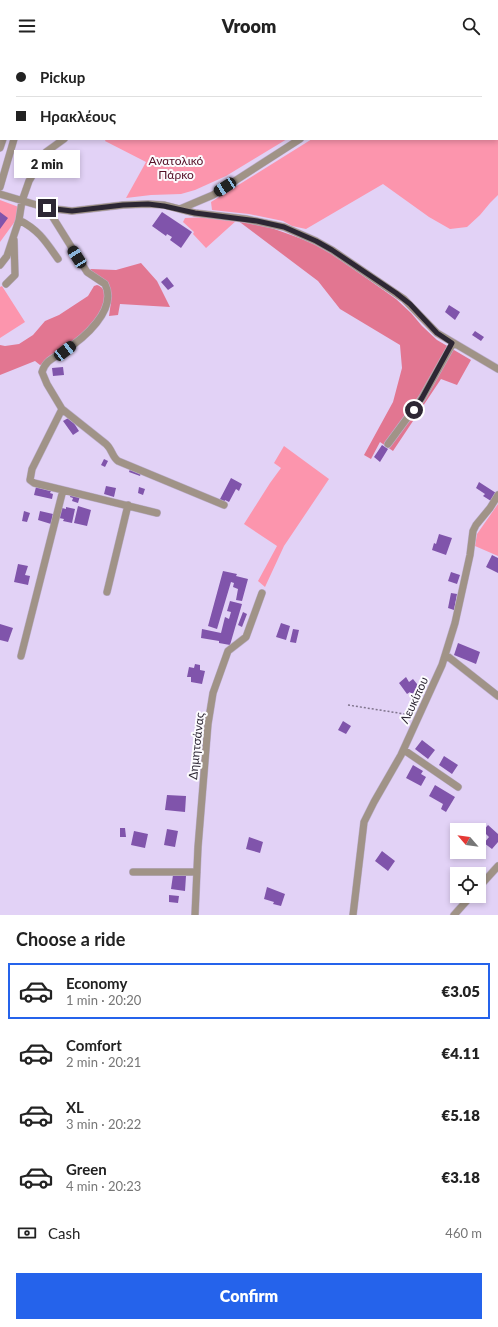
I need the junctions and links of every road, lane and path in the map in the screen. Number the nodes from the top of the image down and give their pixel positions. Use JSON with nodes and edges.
{"nodes":[{"id":1,"x":14,"y":140,"type":"edge"},
{"id":2,"x":63,"y":140,"type":"edge"},
{"id":3,"x":298,"y":140,"type":"edge"},
{"id":4,"x":0,"y":187,"type":"edge"},
{"id":5,"x":0,"y":194,"type":"edge"},
{"id":6,"x":22,"y":202,"type":"junction"},
{"id":7,"x":47,"y":208,"type":"junction"},
{"id":8,"x":180,"y":209,"type":"junction"},
{"id":9,"x":19,"y":220,"type":"junction"},
{"id":10,"x":14,"y":236,"type":"junction"},
{"id":11,"x":58,"y":259,"type":"dead end"},
{"id":12,"x":0,"y":266,"type":"edge"},
{"id":13,"x":6,"y":284,"type":"dead end"},
{"id":14,"x":452,"y":343,"type":"junction"},
{"id":15,"x":498,"y":369,"type":"edge"},
{"id":16,"x":62,"y":409,"type":"junction"},
{"id":17,"x":388,"y":444,"type":"dead end"},
{"id":18,"x":63,"y":490,"type":"junction"},
{"id":19,"x":498,"y":494,"type":"edge"},
{"id":20,"x":128,"y":505,"type":"junction"},
{"id":21,"x":224,"y":505,"type":"dead end"},
{"id":22,"x":157,"y":513,"type":"dead end"},
{"id":23,"x":107,"y":592,"type":"dead end"},
{"id":24,"x":262,"y":593,"type":"dead end"},
{"id":25,"x":446,"y":655,"type":"junction"},
{"id":26,"x":21,"y":656,"type":"dead end"},
{"id":27,"x":498,"y":696,"type":"edge"},
{"id":28,"x":348,"y":705,"type":"dead end"},
{"id":29,"x":418,"y":717,"type":"junction"},
{"id":30,"x":404,"y":750,"type":"junction"},
{"id":31,"x":458,"y":787,"type":"dead end"},
{"id":32,"x":498,"y":866,"type":"edge"},
{"id":33,"x":133,"y":872,"type":"dead end"},
{"id":34,"x":197,"y":872,"type":"junction"},
{"id":35,"x":486,"y":879,"type":"edge"},
{"id":36,"x":465,"y":903,"type":"edge"},
{"id":37,"x":195,"y":915,"type":"edge"},
{"id":38,"x":353,"y":915,"type":"edge"},
{"id":39,"x":454,"y":915,"type":"edge"}],
"edges":[{"from":1,"to":4,"type":"street"},
{"from":2,"to":6,"type":"street"},
{"from":3,"to":8,"type":"street"},
{"from":5,"to":6,"type":"street"},
{"from":6,"to":7,"type":"street"},
{"from":6,"to":9,"type":"street"},
{"from":7,"to":8,"type":"street"},
{"from":7,"to":16,"type":"street"},
{"from":8,"to":14,"type":"street"},
{"from":9,"to":10,"type":"street"},
{"from":9,"to":11,"type":"street"},
{"from":10,"to":12,"type":"street"},
{"from":10,"to":13,"type":"street"},
{"from":14,"to":15,"type":"street"},
{"from":14,"to":17,"type":"street"},
{"from":16,"to":18,"type":"street"},
{"from":16,"to":21,"type":"street"},
{"from":18,"to":20,"type":"street"},
{"from":18,"to":26,"type":"street"},
{"from":19,"to":25,"type":"street","name":"Λευκίπου"},
{"from":20,"to":22,"type":"street"},
{"from":20,"to":23,"type":"street"},
{"from":24,"to":34,"type":"street","name":"Δημητσάνας"},
{"from":25,"to":27,"type":"street"},
{"from":25,"to":29,"type":"street","name":"Λευκίπου"},
{"from":28,"to":29,"type":"path"},
{"from":29,"to":30,"type":"street","name":"Λευκίπου"},
{"from":30,"to":31,"type":"street"},
{"from":30,"to":38,"type":"street","name":"Λευκίπου"},
{"from":32,"to":35,"type":"street"},
{"from":33,"to":34,"type":"street"},
{"from":34,"to":37,"type":"street","name":"Δημητσάνας"},
{"from":36,"to":39,"type":"street"}]}
